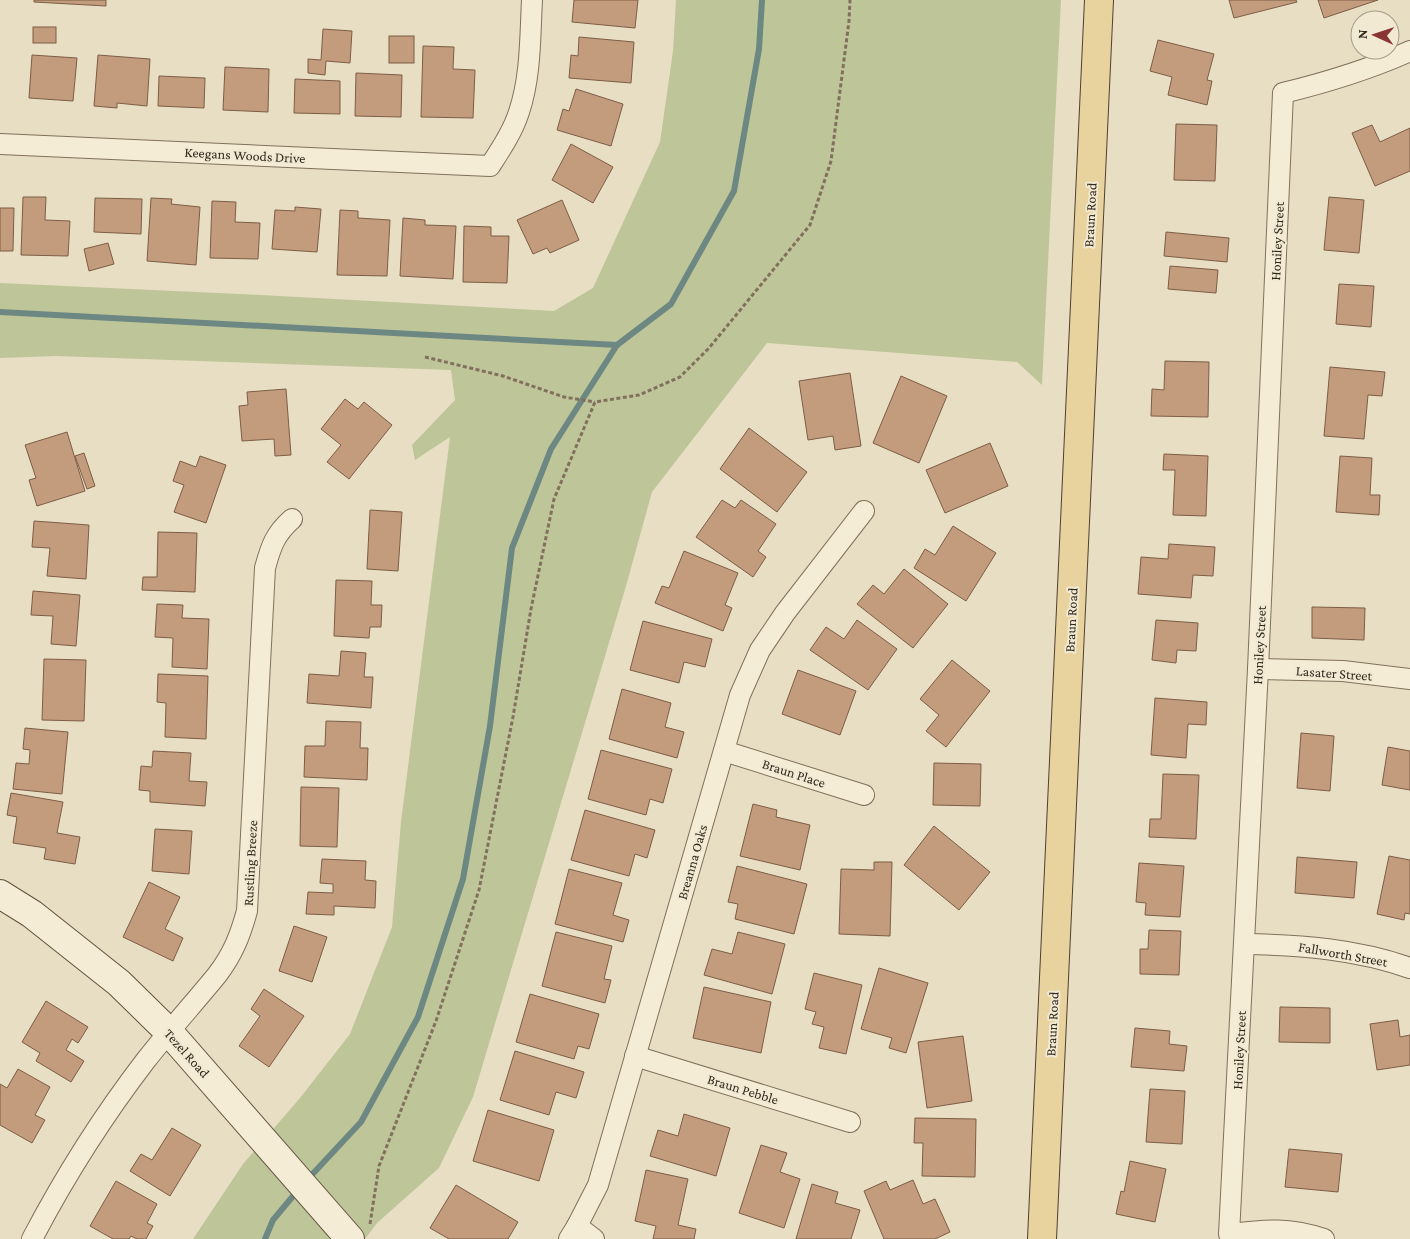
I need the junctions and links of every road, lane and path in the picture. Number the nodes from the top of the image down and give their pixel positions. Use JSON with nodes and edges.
{"nodes":[{"id":1,"x":532,"y":0,"type":"edge"},
{"id":2,"x":850,"y":0,"type":"edge"},
{"id":3,"x":1100,"y":0,"type":"edge"},
{"id":4,"x":1410,"y":50,"type":"edge"},
{"id":5,"x":0,"y":144,"type":"edge"},
{"id":6,"x":425,"y":357,"type":"dead end"},
{"id":7,"x":595,"y":402,"type":"junction"},
{"id":8,"x":864,"y":511,"type":"dead end"},
{"id":9,"x":292,"y":519,"type":"dead end"},
{"id":10,"x":1258,"y":669,"type":"junction"},
{"id":11,"x":1410,"y":679,"type":"edge"},
{"id":12,"x":724,"y":751,"type":"junction"},
{"id":13,"x":864,"y":795,"type":"dead end"},
{"id":14,"x":0,"y":894,"type":"edge"},
{"id":15,"x":1245,"y":944,"type":"junction"},
{"id":16,"x":1410,"y":968,"type":"edge"},
{"id":17,"x":169,"y":1032,"type":"junction"},
{"id":18,"x":635,"y":1056,"type":"junction"},
{"id":19,"x":850,"y":1122,"type":"dead end"},
{"id":20,"x":573,"y":1233,"type":"edge"},
{"id":21,"x":359,"y":1236,"type":"edge"},
{"id":22,"x":32,"y":1239,"type":"edge"},
{"id":23,"x":594,"y":1239,"type":"edge"},
{"id":24,"x":1042,"y":1239,"type":"edge"},
{"id":25,"x":1324,"y":1239,"type":"edge"}],
"edges":[{"from":1,"to":5,"type":"street","name":"Keegans Woods Drive"},
{"from":2,"to":7,"type":"path"},
{"from":3,"to":24,"type":"main road","name":"Braun Road"},
{"from":4,"to":10,"type":"street","name":"Honiley Street"},
{"from":6,"to":7,"type":"path"},
{"from":7,"to":21,"type":"path"},
{"from":8,"to":12,"type":"street","name":"Breanna Oaks"},
{"from":9,"to":17,"type":"street","name":"Rustling Breeze"},
{"from":10,"to":11,"type":"street","name":"Lasater Street"},
{"from":10,"to":15,"type":"street","name":"Honiley Street"},
{"from":12,"to":13,"type":"street","name":"Braun Place"},
{"from":12,"to":18,"type":"street","name":"Breanna Oaks"},
{"from":14,"to":17,"type":"main road","name":"Tezel Road"},
{"from":15,"to":16,"type":"street","name":"Fallworth Street"},
{"from":15,"to":25,"type":"street","name":"Honiley Street"},
{"from":17,"to":21,"type":"main road","name":"Tezel Road"},
{"from":17,"to":22,"type":"street","name":"Rustling Breeze"},
{"from":18,"to":19,"type":"street","name":"Braun Pebble"},
{"from":18,"to":20,"type":"street","name":"Breanna Oaks"},
{"from":20,"to":23,"type":"street"}]}
